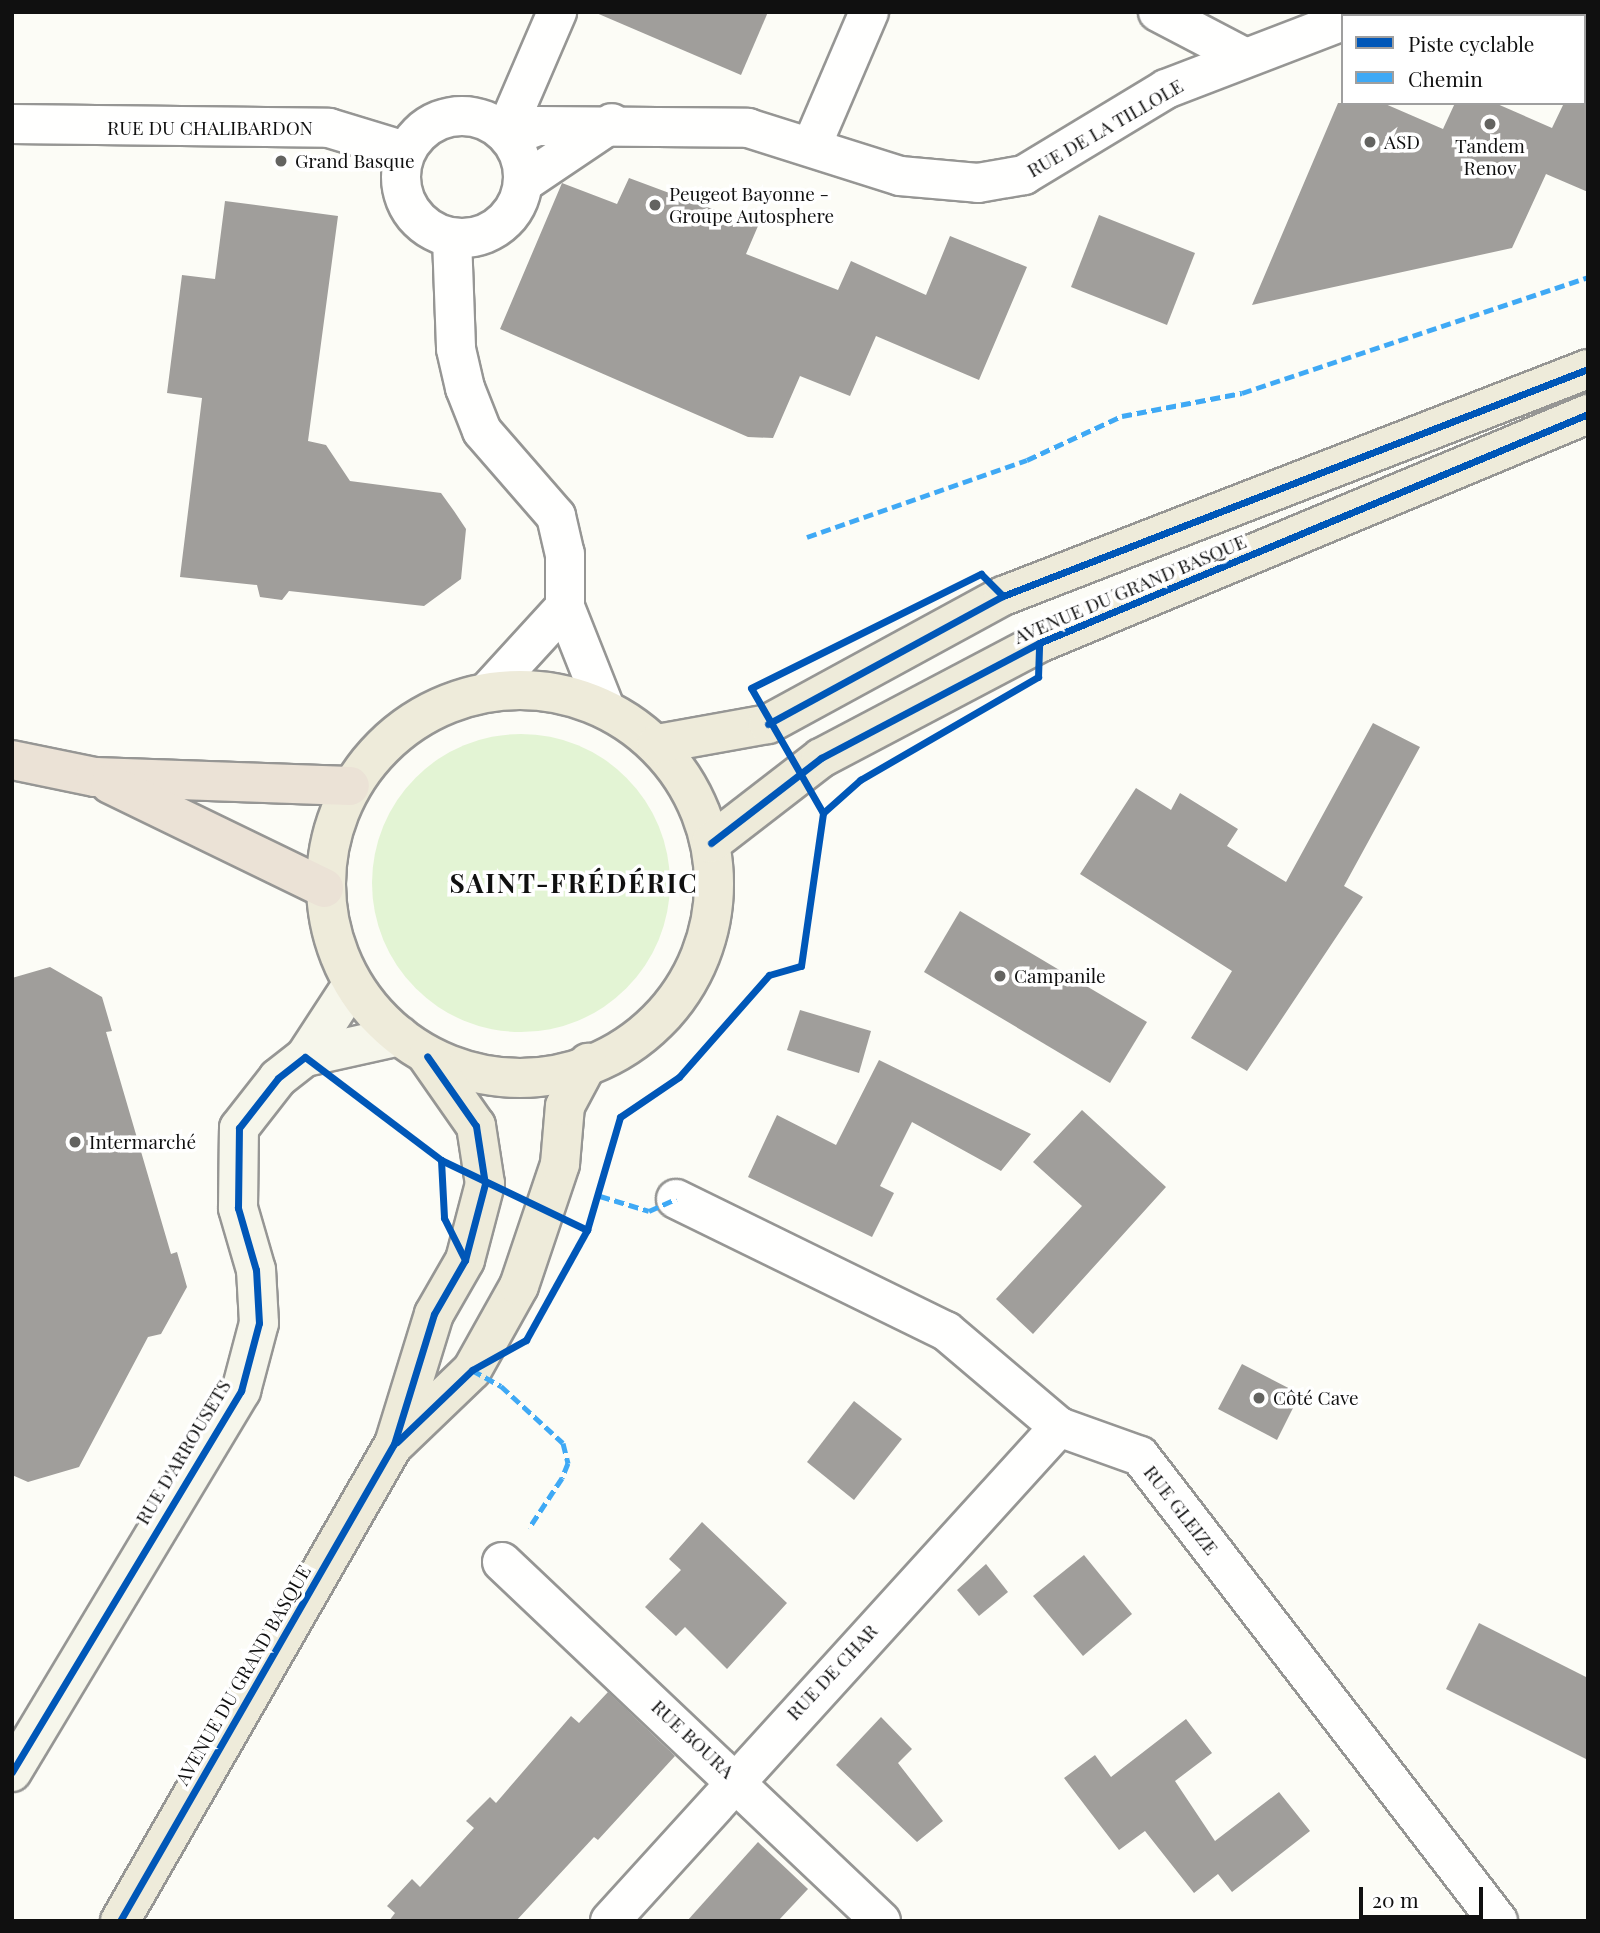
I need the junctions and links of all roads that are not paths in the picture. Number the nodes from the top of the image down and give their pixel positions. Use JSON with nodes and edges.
{"nodes":[{"id":1,"x":557,"y":12,"type":"edge"},
{"id":2,"x":869,"y":12,"type":"edge"},
{"id":3,"x":1158,"y":12,"type":"edge"},
{"id":4,"x":1341,"y":22,"type":"edge"},
{"id":5,"x":1244,"y":57,"type":"junction"},
{"id":6,"x":612,"y":123,"type":"junction"},
{"id":7,"x":12,"y":124,"type":"edge"},
{"id":8,"x":507,"y":135,"type":"junction"},
{"id":9,"x":812,"y":145,"type":"junction"},
{"id":10,"x":405,"y":151,"type":"junction"},
{"id":11,"x":523,"y":183,"type":"junction"},
{"id":12,"x":452,"y":238,"type":"junction"},
{"id":13,"x":1588,"y":369,"type":"edge"},
{"id":14,"x":1588,"y":414,"type":"edge"},
{"id":15,"x":565,"y":607,"type":"junction"},
{"id":16,"x":488,"y":691,"type":"junction"},
{"id":17,"x":605,"y":708,"type":"junction"},
{"id":18,"x":657,"y":744,"type":"junction"},
{"id":19,"x":12,"y":760,"type":"edge"},
{"id":20,"x":95,"y":777,"type":"junction"},
{"id":21,"x":350,"y":786,"type":"junction"},
{"id":22,"x":711,"y":844,"type":"junction"},
{"id":23,"x":324,"y":888,"type":"junction"},
{"id":24,"x":352,"y":985,"type":"junction"},
{"id":25,"x":413,"y":1046,"type":"junction"},
{"id":26,"x":305,"y":1057,"type":"junction"},
{"id":27,"x":588,"y":1063,"type":"junction"},
{"id":28,"x":676,"y":1199,"type":"dead end"},
{"id":29,"x":1059,"y":1427,"type":"junction"},
{"id":30,"x":394,"y":1444,"type":"junction"},
{"id":31,"x":502,"y":1562,"type":"dead end"},
{"id":32,"x":12,"y":1772,"type":"edge"},
{"id":33,"x":734,"y":1777,"type":"junction"},
{"id":34,"x":120,"y":1921,"type":"edge"},
{"id":35,"x":610,"y":1921,"type":"edge"},
{"id":36,"x":881,"y":1921,"type":"edge"},
{"id":37,"x":1498,"y":1921,"type":"edge"}],
"edges":[{"from":1,"to":8,"type":"street"},
{"from":2,"to":9,"type":"street"},
{"from":3,"to":5,"type":"street"},
{"from":4,"to":5,"type":"street","name":"RUE DE LA TILLOLE"},
{"from":5,"to":9,"type":"street","name":"RUE DE LA TILLOLE"},
{"from":6,"to":8,"type":"street","name":"RUE DE LA TILLOLE"},
{"from":6,"to":9,"type":"street","name":"RUE DE LA TILLOLE"},
{"from":6,"to":11,"type":"street"},
{"from":7,"to":10,"type":"street","name":"RUE DU CHALIBARDON"},
{"from":8,"to":10,"type":"street"},
{"from":8,"to":11,"type":"street"},
{"from":10,"to":12,"type":"street"},
{"from":11,"to":12,"type":"street"},
{"from":12,"to":15,"type":"street"},
{"from":13,"to":18,"type":"main road","name":"AVENUE DU GRAND BASQUE"},
{"from":14,"to":22,"type":"main road","name":"AVENUE DU GRAND BASQUE"},
{"from":15,"to":16,"type":"street"},
{"from":15,"to":17,"type":"street"},
{"from":16,"to":17,"type":"main road","name":"AVENUE DU GRAND BASQUE"},
{"from":16,"to":21,"type":"main road","name":"AVENUE DU GRAND BASQUE"},
{"from":17,"to":18,"type":"main road","name":"AVENUE DU GRAND BASQUE"},
{"from":18,"to":22,"type":"main road","name":"AVENUE DU GRAND BASQUE"},
{"from":19,"to":20,"type":"highway"},
{"from":20,"to":21,"type":"highway"},
{"from":20,"to":23,"type":"highway"},
{"from":21,"to":23,"type":"main road","name":"AVENUE DU GRAND BASQUE"},
{"from":22,"to":27,"type":"main road"},
{"from":23,"to":24,"type":"main road","name":"AVENUE DU GRAND BASQUE"},
{"from":24,"to":25,"type":"main road","name":"AVENUE DU GRAND BASQUE"},
{"from":24,"to":26,"type":"street","name":"RUE D'ARROUSETS"},
{"from":25,"to":26,"type":"street","name":"RUE D'ARROUSETS"},
{"from":25,"to":27,"type":"main road"},
{"from":25,"to":30,"type":"main road","name":"AVENUE DU GRAND BASQUE"},
{"from":26,"to":32,"type":"street","name":"RUE D'ARROUSETS"},
{"from":27,"to":30,"type":"main road","name":"AVENUE DU GRAND BASQUE"},
{"from":28,"to":29,"type":"street","name":"RUE GLEIZE"},
{"from":29,"to":33,"type":"street","name":"RUE DE CHAR"},
{"from":29,"to":37,"type":"street","name":"RUE GLEIZE"},
{"from":30,"to":34,"type":"main road","name":"AVENUE DU GRAND BASQUE"},
{"from":31,"to":33,"type":"street","name":"RUE BOURA"},
{"from":33,"to":35,"type":"street","name":"RUE DE CHAR"},
{"from":33,"to":36,"type":"street","name":"RUE BOURA"}]}
